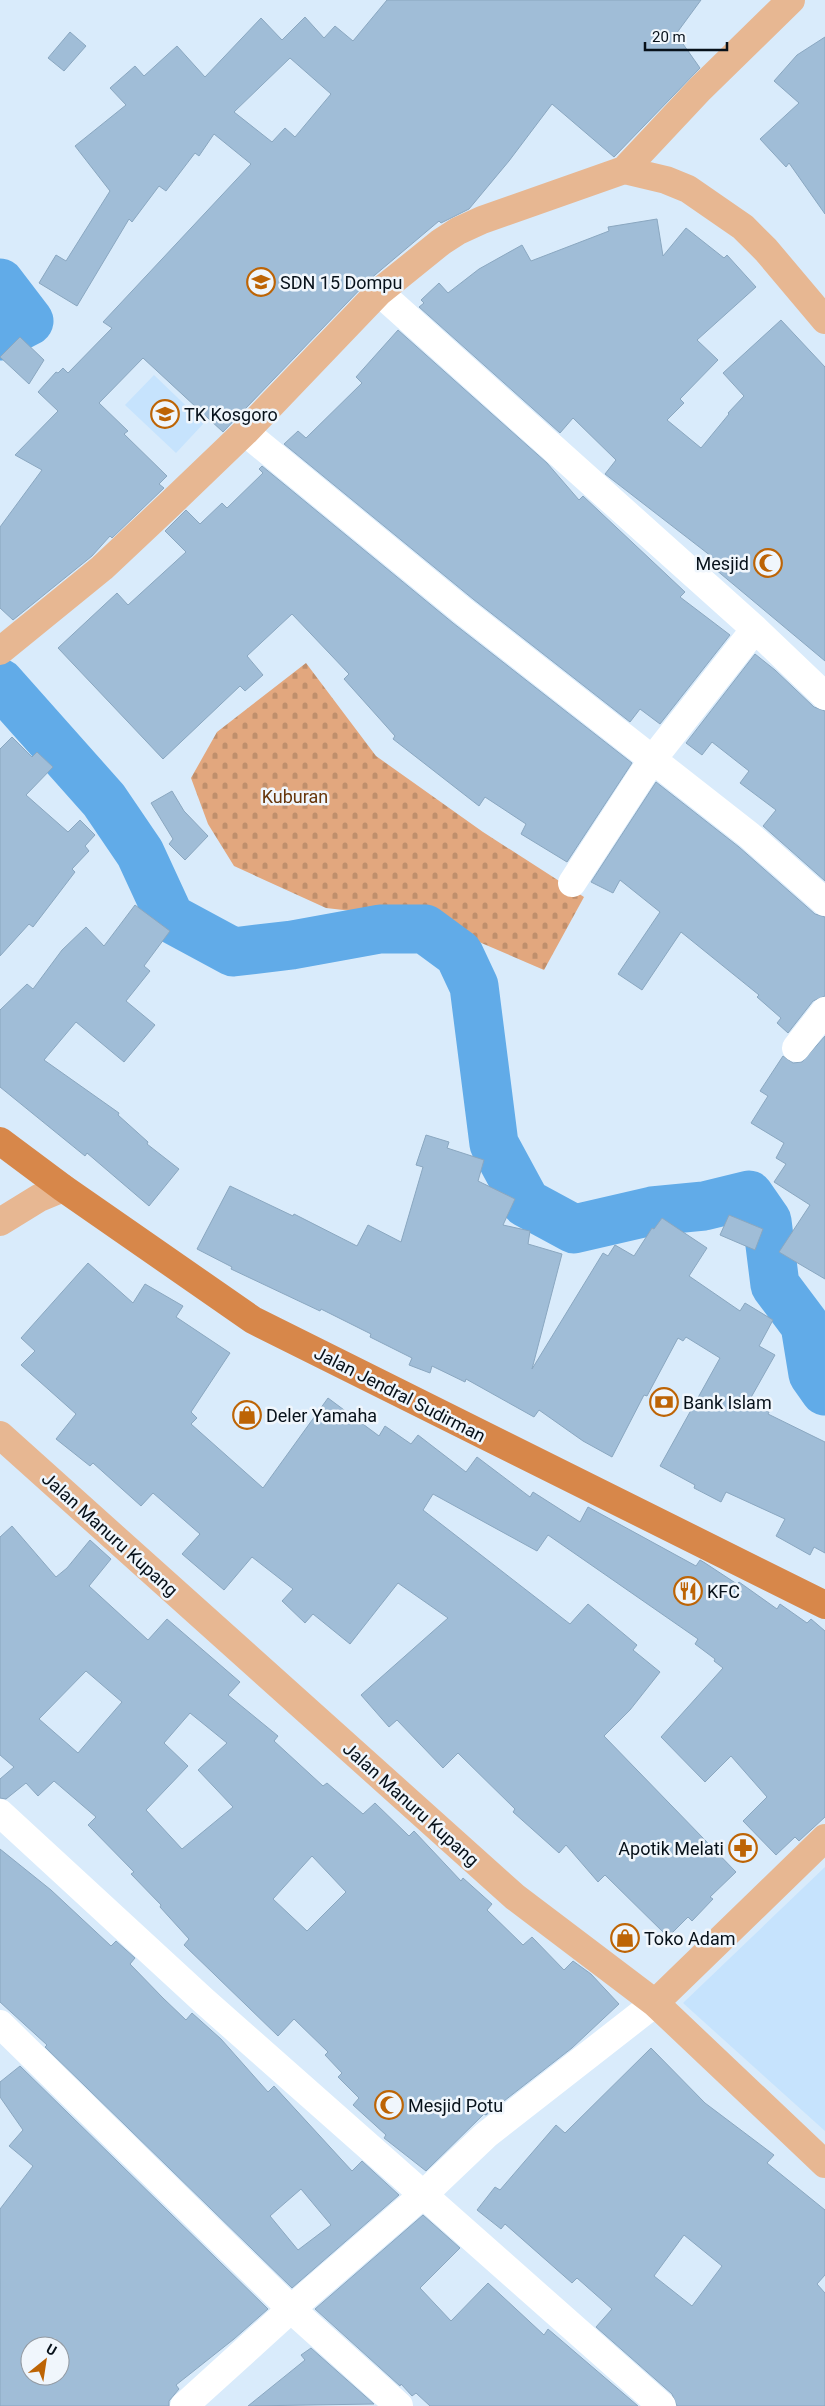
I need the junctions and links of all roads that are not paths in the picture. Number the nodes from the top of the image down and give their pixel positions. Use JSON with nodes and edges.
{"nodes":[{"id":1,"x":792,"y":0,"type":"edge"},
{"id":2,"x":624,"y":170,"type":"junction"},
{"id":3,"x":379,"y":292,"type":"junction"},
{"id":4,"x":825,"y":320,"type":"edge"},
{"id":5,"x":245,"y":432,"type":"junction"},
{"id":6,"x":755,"y":629,"type":"junction"},
{"id":7,"x":5,"y":647,"type":"edge"},
{"id":8,"x":825,"y":696,"type":"edge"},
{"id":9,"x":652,"y":760,"type":"junction"},
{"id":10,"x":572,"y":883,"type":"dead end"},
{"id":11,"x":825,"y":902,"type":"edge"},
{"id":12,"x":825,"y":1011,"type":"edge"},
{"id":13,"x":796,"y":1048,"type":"dead end"},
{"id":14,"x":0,"y":1141,"type":"edge"},
{"id":15,"x":63,"y":1188,"type":"junction"},
{"id":16,"x":0,"y":1222,"type":"edge"},
{"id":17,"x":0,"y":1435,"type":"edge"},
{"id":18,"x":825,"y":1605,"type":"edge"},
{"id":19,"x":0,"y":1813,"type":"edge"},
{"id":20,"x":825,"y":1838,"type":"edge"},
{"id":21,"x":655,"y":2003,"type":"junction"},
{"id":22,"x":0,"y":2024,"type":"edge"},
{"id":23,"x":825,"y":2164,"type":"edge"},
{"id":24,"x":424,"y":2194,"type":"junction"},
{"id":25,"x":291,"y":2308,"type":"junction"},
{"id":26,"x":184,"y":2406,"type":"edge"},
{"id":27,"x":399,"y":2406,"type":"edge"},
{"id":28,"x":662,"y":2406,"type":"edge"}],
"edges":[{"from":1,"to":2,"type":"main road"},
{"from":2,"to":3,"type":"main road"},
{"from":2,"to":4,"type":"main road"},
{"from":3,"to":5,"type":"main road"},
{"from":3,"to":6,"type":"street"},
{"from":5,"to":7,"type":"main road"},
{"from":5,"to":9,"type":"street"},
{"from":6,"to":8,"type":"street"},
{"from":6,"to":9,"type":"street"},
{"from":9,"to":10,"type":"street"},
{"from":9,"to":11,"type":"street"},
{"from":12,"to":13,"type":"street"},
{"from":14,"to":15,"type":"highway","name":"Jalan Jendral Sudirman"},
{"from":15,"to":16,"type":"main road"},
{"from":15,"to":18,"type":"highway","name":"Jalan Jendral Sudirman"},
{"from":17,"to":21,"type":"main road","name":"Jalan Manuru Kupang"},
{"from":19,"to":24,"type":"street"},
{"from":20,"to":21,"type":"main road"},
{"from":21,"to":23,"type":"main road","name":"Jalan Manuru Kupang"},
{"from":21,"to":24,"type":"street"},
{"from":22,"to":25,"type":"street"},
{"from":24,"to":25,"type":"street"},
{"from":24,"to":28,"type":"street"},
{"from":25,"to":26,"type":"street"},
{"from":25,"to":27,"type":"street"}]}
